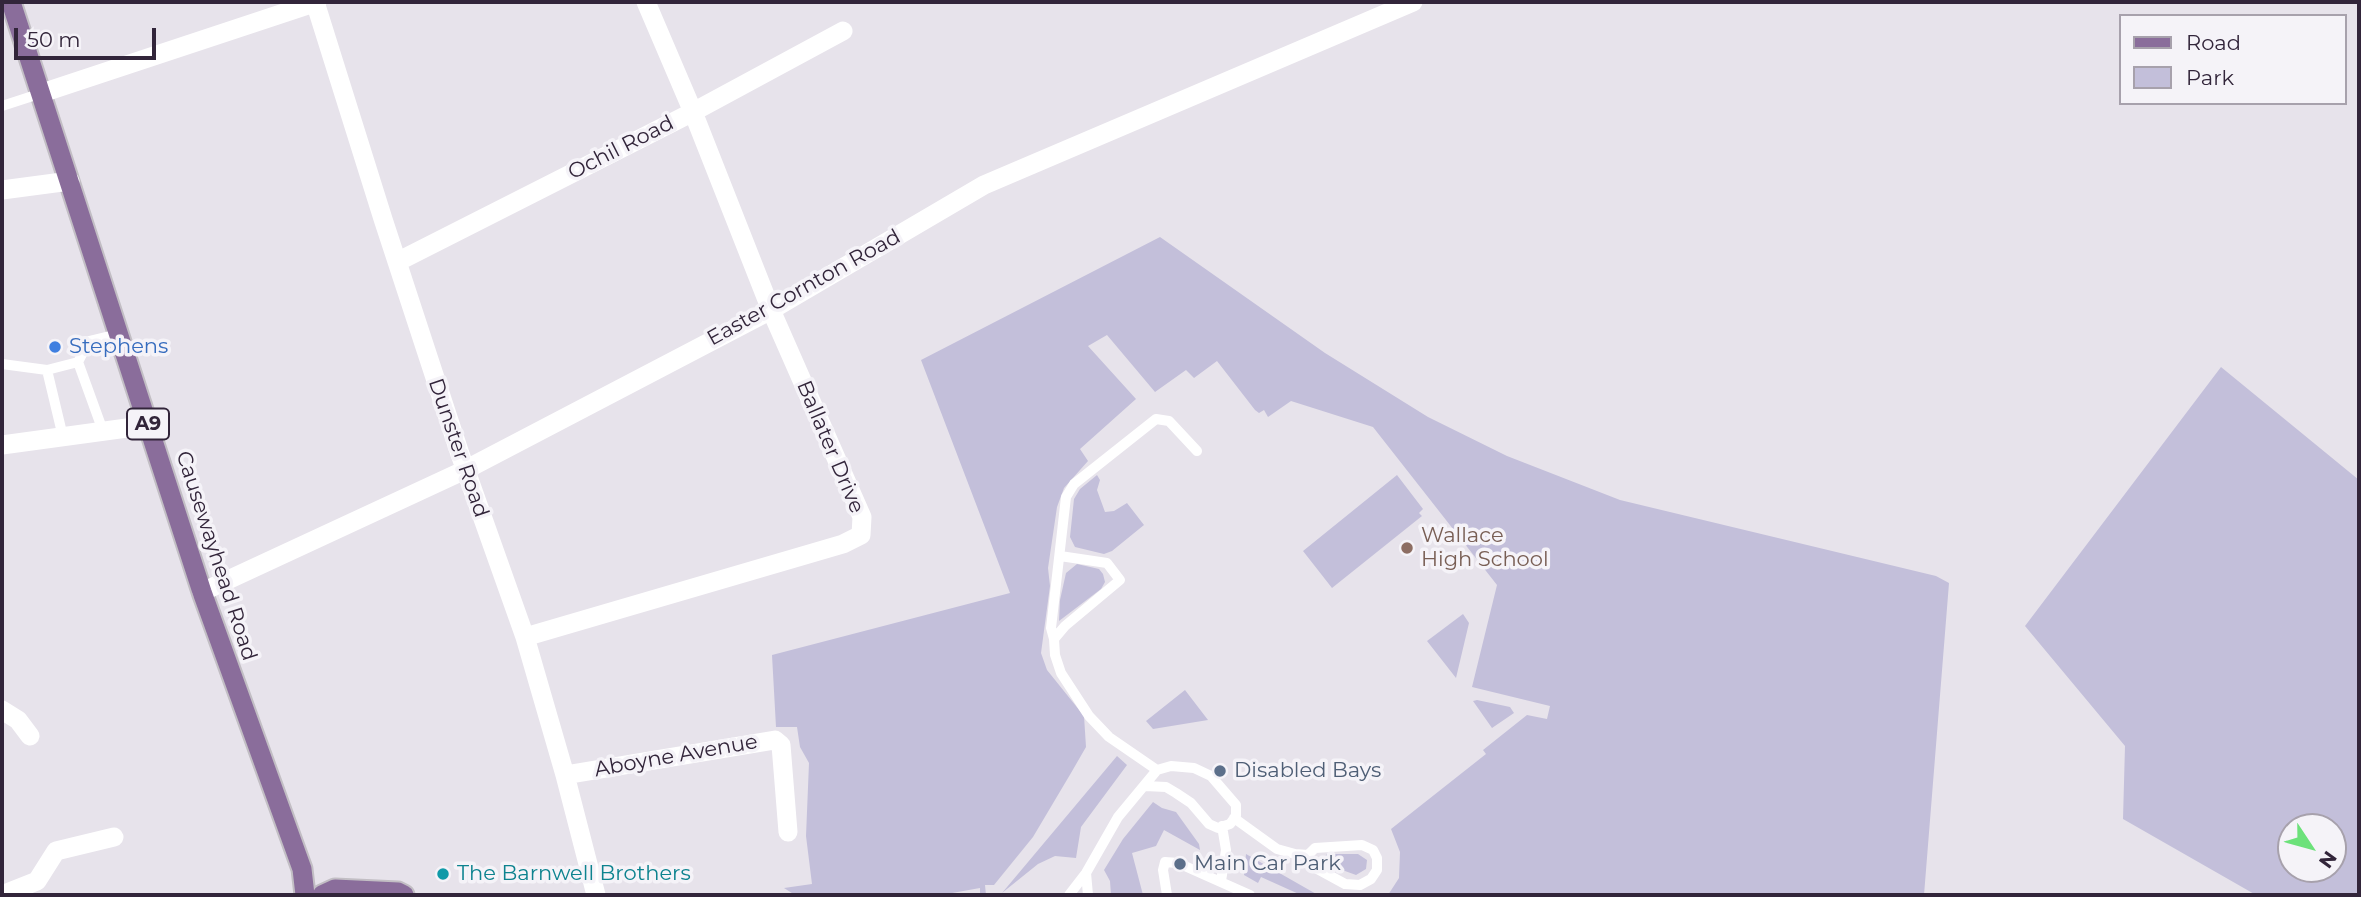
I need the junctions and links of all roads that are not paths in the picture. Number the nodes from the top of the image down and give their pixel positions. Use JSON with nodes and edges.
{"nodes":[{"id":1,"x":11,"y":2,"type":"edge"},
{"id":2,"x":316,"y":2,"type":"edge"},
{"id":3,"x":646,"y":2,"type":"edge"},
{"id":4,"x":1409,"y":3,"type":"edge"},
{"id":5,"x":843,"y":30,"type":"dead end"},
{"id":6,"x":42,"y":93,"type":"junction"},
{"id":7,"x":2,"y":106,"type":"edge"},
{"id":8,"x":693,"y":111,"type":"junction"},
{"id":9,"x":70,"y":181,"type":"junction"},
{"id":10,"x":2,"y":190,"type":"edge"},
{"id":11,"x":397,"y":262,"type":"junction"},
{"id":12,"x":771,"y":310,"type":"junction"},
{"id":13,"x":118,"y":334,"type":"junction"},
{"id":14,"x":78,"y":362,"type":"junction"},
{"id":15,"x":2,"y":364,"type":"edge"},
{"id":16,"x":47,"y":370,"type":"junction"},
{"id":17,"x":149,"y":425,"type":"junction"},
{"id":18,"x":103,"y":431,"type":"junction"},
{"id":19,"x":63,"y":437,"type":"junction"},
{"id":20,"x":2,"y":444,"type":"edge"},
{"id":21,"x":1197,"y":451,"type":"dead end"},
{"id":22,"x":465,"y":470,"type":"junction"},
{"id":23,"x":1060,"y":556,"type":"junction"},
{"id":24,"x":202,"y":592,"type":"junction"},
{"id":25,"x":524,"y":638,"type":"junction"},
{"id":26,"x":1054,"y":639,"type":"junction"},
{"id":27,"x":2,"y":709,"type":"edge"},
{"id":28,"x":30,"y":736,"type":"dead end"},
{"id":29,"x":1157,"y":770,"type":"junction"},
{"id":30,"x":565,"y":775,"type":"junction"},
{"id":31,"x":1145,"y":786,"type":"junction"},
{"id":32,"x":1234,"y":818,"type":"junction"},
{"id":33,"x":1222,"y":826,"type":"junction"},
{"id":34,"x":788,"y":832,"type":"dead end"},
{"id":35,"x":114,"y":837,"type":"dead end"},
{"id":36,"x":291,"y":844,"type":"junction"},
{"id":37,"x":1308,"y":855,"type":"junction"},
{"id":38,"x":1086,"y":873,"type":"junction"},
{"id":39,"x":1221,"y":881,"type":"junction"},
{"id":40,"x":329,"y":892,"type":"edge"},
{"id":41,"x":2,"y":895,"type":"edge"},
{"id":42,"x":305,"y":895,"type":"edge"},
{"id":43,"x":404,"y":895,"type":"edge"},
{"id":44,"x":596,"y":895,"type":"edge"},
{"id":45,"x":1069,"y":895,"type":"edge"},
{"id":46,"x":1088,"y":895,"type":"edge"},
{"id":47,"x":1167,"y":895,"type":"edge"},
{"id":48,"x":1250,"y":895,"type":"edge"}],
"edges":[{"from":1,"to":6,"type":"main road","name":"Causewayhead Road","number":"A9"},
{"from":2,"to":6,"type":"street"},
{"from":2,"to":11,"type":"street","name":"Dunster Road"},
{"from":3,"to":8,"type":"street","name":"Ballater Drive"},
{"from":4,"to":12,"type":"street","name":"Easter Cornton Road"},
{"from":5,"to":8,"type":"street","name":"Ochil Road"},
{"from":6,"to":7,"type":"lane"},
{"from":6,"to":9,"type":"main road","name":"Causewayhead Road","number":"A9"},
{"from":8,"to":11,"type":"street","name":"Ochil Road"},
{"from":8,"to":12,"type":"street","name":"Ballater Drive"},
{"from":9,"to":10,"type":"street"},
{"from":9,"to":13,"type":"main road","name":"Causewayhead Road","number":"A9"},
{"from":11,"to":22,"type":"street","name":"Dunster Road"},
{"from":12,"to":22,"type":"street","name":"Easter Cornton Road"},
{"from":12,"to":25,"type":"street","name":"Ballater Drive"},
{"from":13,"to":14,"type":"lane"},
{"from":13,"to":17,"type":"main road","name":"Causewayhead Road","number":"A9"},
{"from":14,"to":16,"type":"lane"},
{"from":14,"to":18,"type":"lane"},
{"from":15,"to":16,"type":"lane"},
{"from":16,"to":19,"type":"lane"},
{"from":17,"to":18,"type":"street"},
{"from":17,"to":24,"type":"main road","name":"Causewayhead Road","number":"A9"},
{"from":18,"to":19,"type":"street"},
{"from":19,"to":20,"type":"street"},
{"from":21,"to":23,"type":"lane"},
{"from":22,"to":24,"type":"street","name":"Easter Cornton Road"},
{"from":22,"to":25,"type":"street","name":"Dunster Road"},
{"from":23,"to":26,"type":"lane"},
{"from":23,"to":26,"type":"lane"},
{"from":24,"to":36,"type":"main road","name":"Causewayhead Road","number":"A9"},
{"from":25,"to":30,"type":"street","name":"Dunster Road"},
{"from":26,"to":29,"type":"lane"},
{"from":27,"to":28,"type":"street"},
{"from":29,"to":31,"type":"lane"},
{"from":29,"to":32,"type":"lane"},
{"from":30,"to":34,"type":"street","name":"Aboyne Avenue"},
{"from":30,"to":44,"type":"street","name":"Dunster Road"},
{"from":31,"to":33,"type":"lane"},
{"from":31,"to":38,"type":"lane"},
{"from":32,"to":33,"type":"lane"},
{"from":32,"to":37,"type":"lane"},
{"from":33,"to":39,"type":"lane"},
{"from":35,"to":41,"type":"street"},
{"from":36,"to":40,"type":"main road","name":"Causewayhead Road","number":"A9"},
{"from":36,"to":42,"type":"main road","name":"Causewayhead Road","number":"A9"},
{"from":37,"to":37,"type":"lane"},
{"from":38,"to":45,"type":"lane"},
{"from":38,"to":46,"type":"lane"},
{"from":39,"to":47,"type":"lane"},
{"from":39,"to":48,"type":"lane"},
{"from":40,"to":43,"type":"main road","number":"A9"}]}
